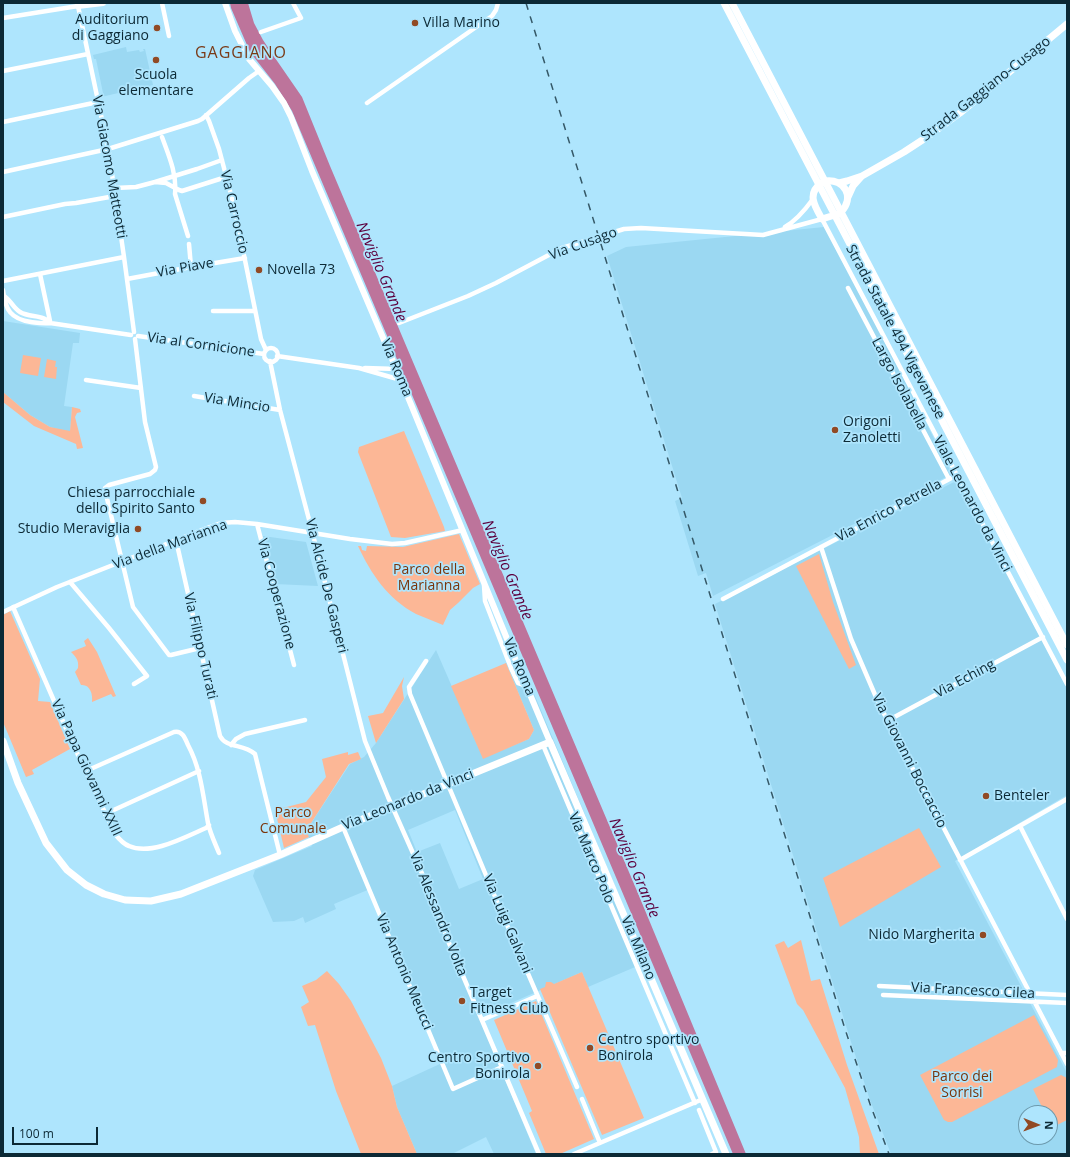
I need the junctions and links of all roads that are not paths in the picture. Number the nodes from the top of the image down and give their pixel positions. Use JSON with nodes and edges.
{"nodes":[{"id":1,"x":103,"y":3,"type":"edge"},
{"id":2,"x":162,"y":3,"type":"edge"},
{"id":3,"x":225,"y":3,"type":"edge"},
{"id":4,"x":293,"y":3,"type":"edge"},
{"id":5,"x":498,"y":3,"type":"edge"},
{"id":6,"x":724,"y":3,"type":"edge"},
{"id":7,"x":732,"y":3,"type":"edge"},
{"id":8,"x":78,"y":4,"type":"edge"},
{"id":9,"x":3,"y":18,"type":"edge"},
{"id":10,"x":1067,"y":24,"type":"edge"},
{"id":11,"x":261,"y":32,"type":"dead end"},
{"id":12,"x":169,"y":36,"type":"dead end"},
{"id":13,"x":88,"y":54,"type":"junction"},
{"id":14,"x":3,"y":71,"type":"edge"},
{"id":15,"x":260,"y":71,"type":"junction"},
{"id":16,"x":98,"y":102,"type":"junction"},
{"id":17,"x":367,"y":103,"type":"dead end"},
{"id":18,"x":206,"y":115,"type":"junction"},
{"id":19,"x":3,"y":122,"type":"edge"},
{"id":20,"x":162,"y":137,"type":"dead end"},
{"id":21,"x":108,"y":149,"type":"junction"},
{"id":22,"x":222,"y":160,"type":"junction"},
{"id":23,"x":3,"y":172,"type":"edge"},
{"id":24,"x":176,"y":176,"type":"junction"},
{"id":25,"x":862,"y":176,"type":"junction"},
{"id":26,"x":226,"y":177,"type":"junction"},
{"id":27,"x":155,"y":182,"type":"junction"},
{"id":28,"x":822,"y":183,"type":"junction"},
{"id":29,"x":839,"y":183,"type":"junction"},
{"id":30,"x":114,"y":188,"type":"junction"},
{"id":31,"x":176,"y":189,"type":"junction"},
{"id":32,"x":115,"y":196,"type":"junction"},
{"id":33,"x":848,"y":197,"type":"junction"},
{"id":34,"x":813,"y":200,"type":"junction"},
{"id":35,"x":838,"y":213,"type":"junction"},
{"id":36,"x":3,"y":217,"type":"edge"},
{"id":37,"x":822,"y":219,"type":"junction"},
{"id":38,"x":781,"y":230,"type":"junction"},
{"id":39,"x":188,"y":236,"type":"dead end"},
{"id":40,"x":189,"y":244,"type":"dead end"},
{"id":41,"x":124,"y":257,"type":"junction"},
{"id":42,"x":244,"y":258,"type":"junction"},
{"id":43,"x":191,"y":267,"type":"junction"},
{"id":44,"x":40,"y":274,"type":"junction"},
{"id":45,"x":126,"y":279,"type":"junction"},
{"id":46,"x":3,"y":281,"type":"edge"},
{"id":47,"x":848,"y":288,"type":"dead end"},
{"id":48,"x":3,"y":290,"type":"edge"},
{"id":49,"x":4,"y":296,"type":"edge"},
{"id":50,"x":255,"y":310,"type":"junction"},
{"id":51,"x":213,"y":311,"type":"dead end"},
{"id":52,"x":399,"y":322,"type":"dead end"},
{"id":53,"x":50,"y":323,"type":"junction"},
{"id":54,"x":132,"y":333,"type":"junction"},
{"id":55,"x":137,"y":337,"type":"junction"},
{"id":56,"x":265,"y":352,"type":"junction"},
{"id":57,"x":277,"y":356,"type":"junction"},
{"id":58,"x":270,"y":361,"type":"junction"},
{"id":59,"x":359,"y":368,"type":"junction"},
{"id":60,"x":397,"y":368,"type":"junction"},
{"id":61,"x":86,"y":380,"type":"dead end"},
{"id":62,"x":401,"y":380,"type":"junction"},
{"id":63,"x":141,"y":388,"type":"junction"},
{"id":64,"x":194,"y":396,"type":"dead end"},
{"id":65,"x":280,"y":410,"type":"junction"},
{"id":66,"x":957,"y":475,"type":"junction"},
{"id":67,"x":949,"y":479,"type":"junction"},
{"id":68,"x":257,"y":524,"type":"junction"},
{"id":69,"x":462,"y":530,"type":"junction"},
{"id":70,"x":312,"y":532,"type":"junction"},
{"id":71,"x":176,"y":540,"type":"junction"},
{"id":72,"x":821,"y":547,"type":"junction"},
{"id":73,"x":123,"y":562,"type":"junction"},
{"id":74,"x":70,"y":582,"type":"junction"},
{"id":75,"x":723,"y":599,"type":"dead end"},
{"id":76,"x":13,"y":607,"type":"junction"},
{"id":77,"x":3,"y":612,"type":"edge"},
{"id":78,"x":1043,"y":637,"type":"junction"},
{"id":79,"x":1067,"y":645,"type":"edge"},
{"id":80,"x":200,"y":648,"type":"junction"},
{"id":81,"x":1067,"y":660,"type":"edge"},
{"id":82,"x":426,"y":661,"type":"dead end"},
{"id":83,"x":294,"y":665,"type":"dead end"},
{"id":84,"x":134,"y":684,"type":"dead end"},
{"id":85,"x":1067,"y":684,"type":"edge"},
{"id":86,"x":305,"y":720,"type":"dead end"},
{"id":87,"x":887,"y":721,"type":"junction"},
{"id":88,"x":3,"y":741,"type":"edge"},
{"id":89,"x":550,"y":742,"type":"junction"},
{"id":90,"x":231,"y":745,"type":"junction"},
{"id":91,"x":543,"y":745,"type":"junction"},
{"id":92,"x":3,"y":751,"type":"edge"},
{"id":93,"x":10,"y":764,"type":"junction"},
{"id":94,"x":86,"y":771,"type":"junction"},
{"id":95,"x":199,"y":771,"type":"junction"},
{"id":96,"x":448,"y":784,"type":"junction"},
{"id":97,"x":1067,"y":799,"type":"edge"},
{"id":98,"x":393,"y":807,"type":"junction"},
{"id":99,"x":105,"y":814,"type":"junction"},
{"id":100,"x":208,"y":825,"type":"junction"},
{"id":101,"x":1020,"y":826,"type":"junction"},
{"id":102,"x":343,"y":827,"type":"junction"},
{"id":103,"x":218,"y":852,"type":"dead end"},
{"id":104,"x":280,"y":855,"type":"junction"},
{"id":105,"x":960,"y":860,"type":"junction"},
{"id":106,"x":1067,"y":919,"type":"edge"},
{"id":107,"x":880,"y":986,"type":"dead end"},
{"id":108,"x":1030,"y":993,"type":"junction"},
{"id":109,"x":883,"y":995,"type":"dead end"},
{"id":110,"x":1067,"y":995,"type":"edge"},
{"id":111,"x":537,"y":996,"type":"junction"},
{"id":112,"x":1034,"y":1002,"type":"junction"},
{"id":113,"x":1067,"y":1003,"type":"edge"},
{"id":114,"x":482,"y":1020,"type":"junction"},
{"id":115,"x":1061,"y":1053,"type":"junction"},
{"id":116,"x":1067,"y":1053,"type":"edge"},
{"id":117,"x":1067,"y":1064,"type":"edge"},
{"id":118,"x":502,"y":1067,"type":"junction"},
{"id":119,"x":577,"y":1087,"type":"dead end"},
{"id":120,"x":582,"y":1099,"type":"dead end"},
{"id":121,"x":703,"y":1099,"type":"junction"},
{"id":122,"x":695,"y":1103,"type":"junction"},
{"id":123,"x":698,"y":1110,"type":"dead end"},
{"id":124,"x":600,"y":1143,"type":"junction"},
{"id":125,"x":539,"y":1154,"type":"edge"},
{"id":126,"x":574,"y":1154,"type":"edge"},
{"id":127,"x":712,"y":1154,"type":"edge"},
{"id":128,"x":726,"y":1154,"type":"edge"}],
"edges":[{"from":1,"to":8,"type":"street"},
{"from":2,"to":12,"type":"street"},
{"from":3,"to":15,"type":"street","name":"Via Roma"},
{"from":4,"to":11,"type":"street"},
{"from":5,"to":17,"type":"street"},
{"from":6,"to":28,"type":"main road","name":"Strada Statale 494 Vigevanese"},
{"from":7,"to":28,"type":"main road","name":"Strada Statale 494 Vigevanese"},
{"from":8,"to":9,"type":"street"},
{"from":8,"to":13,"type":"street","name":"Via Giacomo Matteotti"},
{"from":10,"to":25,"type":"main road","name":"Strada Gaggiano-Cusago"},
{"from":13,"to":14,"type":"street"},
{"from":13,"to":16,"type":"street","name":"Via Giacomo Matteotti"},
{"from":15,"to":18,"type":"street"},
{"from":15,"to":60,"type":"street","name":"Via Roma"},
{"from":16,"to":19,"type":"street"},
{"from":16,"to":21,"type":"street","name":"Via Giacomo Matteotti"},
{"from":18,"to":21,"type":"street"},
{"from":18,"to":22,"type":"street","name":"Via Carroccio"},
{"from":20,"to":24,"type":"street"},
{"from":21,"to":23,"type":"street"},
{"from":21,"to":30,"type":"street","name":"Via Giacomo Matteotti"},
{"from":22,"to":24,"type":"street"},
{"from":22,"to":26,"type":"street","name":"Via Carroccio"},
{"from":24,"to":27,"type":"street"},
{"from":24,"to":31,"type":"street"},
{"from":25,"to":29,"type":"main road","name":"Strada Gaggiano-Cusago"},
{"from":25,"to":33,"type":"main road","name":"Strada Gaggiano-Cusago"},
{"from":26,"to":31,"type":"street"},
{"from":26,"to":42,"type":"street","name":"Via Carroccio"},
{"from":27,"to":30,"type":"street"},
{"from":27,"to":31,"type":"street"},
{"from":28,"to":29,"type":"main road"},
{"from":28,"to":34,"type":"main road"},
{"from":28,"to":35,"type":"main road","name":"Strada Statale 494 Vigevanese"},
{"from":29,"to":33,"type":"main road"},
{"from":30,"to":32,"type":"street","name":"Via Giacomo Matteotti"},
{"from":31,"to":39,"type":"street"},
{"from":32,"to":36,"type":"street"},
{"from":32,"to":41,"type":"street","name":"Via Giacomo Matteotti"},
{"from":33,"to":35,"type":"main road","name":"Strada Gaggiano-Cusago"},
{"from":34,"to":37,"type":"main road"},
{"from":34,"to":38,"type":"street","name":"Via Cusago"},
{"from":35,"to":37,"type":"main road"},
{"from":35,"to":79,"type":"main road","name":"Strada Statale 494 Vigevanese"},
{"from":35,"to":81,"type":"main road","name":"Strada Statale 494 Vigevanese"},
{"from":37,"to":38,"type":"street","name":"Via Cusago"},
{"from":37,"to":66,"type":"street","name":"Viale Leonardo da Vinci"},
{"from":38,"to":52,"type":"street","name":"Via Cusago"},
{"from":40,"to":43,"type":"street"},
{"from":41,"to":44,"type":"street"},
{"from":41,"to":45,"type":"street","name":"Via Giacomo Matteotti"},
{"from":42,"to":43,"type":"street","name":"Via Piave"},
{"from":42,"to":50,"type":"street","name":"Via Carroccio"},
{"from":43,"to":45,"type":"street","name":"Via Piave"},
{"from":44,"to":46,"type":"street"},
{"from":44,"to":53,"type":"street"},
{"from":45,"to":54,"type":"street","name":"Via Giacomo Matteotti"},
{"from":47,"to":67,"type":"street","name":"Largo Isolabella"},
{"from":48,"to":49,"type":"street","name":"Via al Cornicione"},
{"from":49,"to":53,"type":"street","name":"Via al Cornicione"},
{"from":50,"to":51,"type":"street"},
{"from":50,"to":56,"type":"street","name":"Via Carroccio"},
{"from":53,"to":54,"type":"street","name":"Via al Cornicione"},
{"from":54,"to":55,"type":"street"},
{"from":55,"to":56,"type":"street","name":"Via al Cornicione"},
{"from":55,"to":63,"type":"street"},
{"from":56,"to":57,"type":"street"},
{"from":56,"to":58,"type":"street"},
{"from":57,"to":58,"type":"street"},
{"from":57,"to":59,"type":"street"},
{"from":58,"to":65,"type":"street","name":"Via Alcide De Gasperi"},
{"from":59,"to":60,"type":"street"},
{"from":59,"to":62,"type":"street"},
{"from":60,"to":62,"type":"street","name":"Via Roma"},
{"from":61,"to":63,"type":"street"},
{"from":62,"to":69,"type":"street","name":"Via Roma"},
{"from":63,"to":73,"type":"street"},
{"from":64,"to":65,"type":"street","name":"Via Mincio"},
{"from":65,"to":70,"type":"street","name":"Via Alcide De Gasperi"},
{"from":66,"to":67,"type":"street","name":"Via Enrico Petrella"},
{"from":66,"to":78,"type":"street","name":"Viale Leonardo da Vinci"},
{"from":67,"to":72,"type":"street","name":"Via Enrico Petrella"},
{"from":68,"to":70,"type":"street","name":"Via della Marianna"},
{"from":68,"to":71,"type":"street","name":"Via della Marianna"},
{"from":68,"to":83,"type":"street","name":"Via Cooperazione"},
{"from":69,"to":70,"type":"street","name":"Via della Marianna"},
{"from":69,"to":89,"type":"street","name":"Via Roma"},
{"from":70,"to":98,"type":"street","name":"Via Alcide De Gasperi"},
{"from":71,"to":73,"type":"street","name":"Via della Marianna"},
{"from":71,"to":80,"type":"street","name":"Via Filippo Turati"},
{"from":72,"to":75,"type":"street"},
{"from":72,"to":87,"type":"street","name":"Via Giovanni Boccaccio"},
{"from":73,"to":74,"type":"street","name":"Via della Marianna"},
{"from":73,"to":80,"type":"street"},
{"from":74,"to":76,"type":"street","name":"Via della Marianna"},
{"from":74,"to":84,"type":"street"},
{"from":76,"to":77,"type":"street","name":"Via della Marianna"},
{"from":76,"to":94,"type":"street","name":"Via Papa Giovanni XXIII"},
{"from":78,"to":85,"type":"street","name":"Viale Leonardo da Vinci"},
{"from":78,"to":87,"type":"street","name":"Via Eching"},
{"from":80,"to":90,"type":"street","name":"Via Filippo Turati"},
{"from":82,"to":96,"type":"street","name":"Via Luigi Galvani"},
{"from":86,"to":90,"type":"street"},
{"from":87,"to":105,"type":"street","name":"Via Giovanni Boccaccio"},
{"from":88,"to":93,"type":"main road","name":"Via Leonardo da Vinci"},
{"from":89,"to":91,"type":"main road","name":"Via Leonardo da Vinci"},
{"from":89,"to":121,"type":"main road","name":"Via Milano"},
{"from":90,"to":104,"type":"street"},
{"from":91,"to":96,"type":"main road","name":"Via Leonardo da Vinci"},
{"from":91,"to":122,"type":"street","name":"Via Marco Polo"},
{"from":92,"to":93,"type":"main road","name":"Via Leonardo da Vinci"},
{"from":93,"to":104,"type":"main road","name":"Via Leonardo da Vinci"},
{"from":94,"to":95,"type":"street"},
{"from":94,"to":99,"type":"street","name":"Via Papa Giovanni XXIII"},
{"from":95,"to":99,"type":"street"},
{"from":95,"to":100,"type":"street"},
{"from":96,"to":98,"type":"main road","name":"Via Leonardo da Vinci"},
{"from":96,"to":111,"type":"street","name":"Via Luigi Galvani"},
{"from":97,"to":101,"type":"street"},
{"from":98,"to":102,"type":"main road","name":"Via Leonardo da Vinci"},
{"from":98,"to":114,"type":"street","name":"Via Alessandro Volta"},
{"from":99,"to":100,"type":"street","name":"Via Papa Giovanni XXIII"},
{"from":100,"to":103,"type":"street"},
{"from":101,"to":105,"type":"street"},
{"from":101,"to":106,"type":"street"},
{"from":102,"to":104,"type":"main road","name":"Via Leonardo da Vinci"},
{"from":102,"to":118,"type":"street","name":"Via Antonio Meucci"},
{"from":105,"to":108,"type":"street","name":"Via Giovanni Boccaccio"},
{"from":107,"to":108,"type":"street","name":"Via Francesco Cilea"},
{"from":108,"to":110,"type":"street","name":"Via Francesco Cilea"},
{"from":108,"to":112,"type":"street","name":"Via Giovanni Boccaccio"},
{"from":109,"to":112,"type":"street","name":"Via Francesco Cilea"},
{"from":111,"to":114,"type":"street"},
{"from":111,"to":119,"type":"street","name":"Via Luigi Galvani"},
{"from":112,"to":113,"type":"street","name":"Via Francesco Cilea"},
{"from":112,"to":115,"type":"street","name":"Via Giovanni Boccaccio"},
{"from":114,"to":118,"type":"street","name":"Via Alessandro Volta"},
{"from":115,"to":116,"type":"street"},
{"from":115,"to":117,"type":"street","name":"Via Giovanni Boccaccio"},
{"from":118,"to":125,"type":"street","name":"Via Alessandro Volta"},
{"from":120,"to":124,"type":"street"},
{"from":121,"to":122,"type":"street"},
{"from":121,"to":128,"type":"main road","name":"Via Milano"},
{"from":122,"to":124,"type":"street"},
{"from":123,"to":127,"type":"street"},
{"from":124,"to":126,"type":"street"}]}
